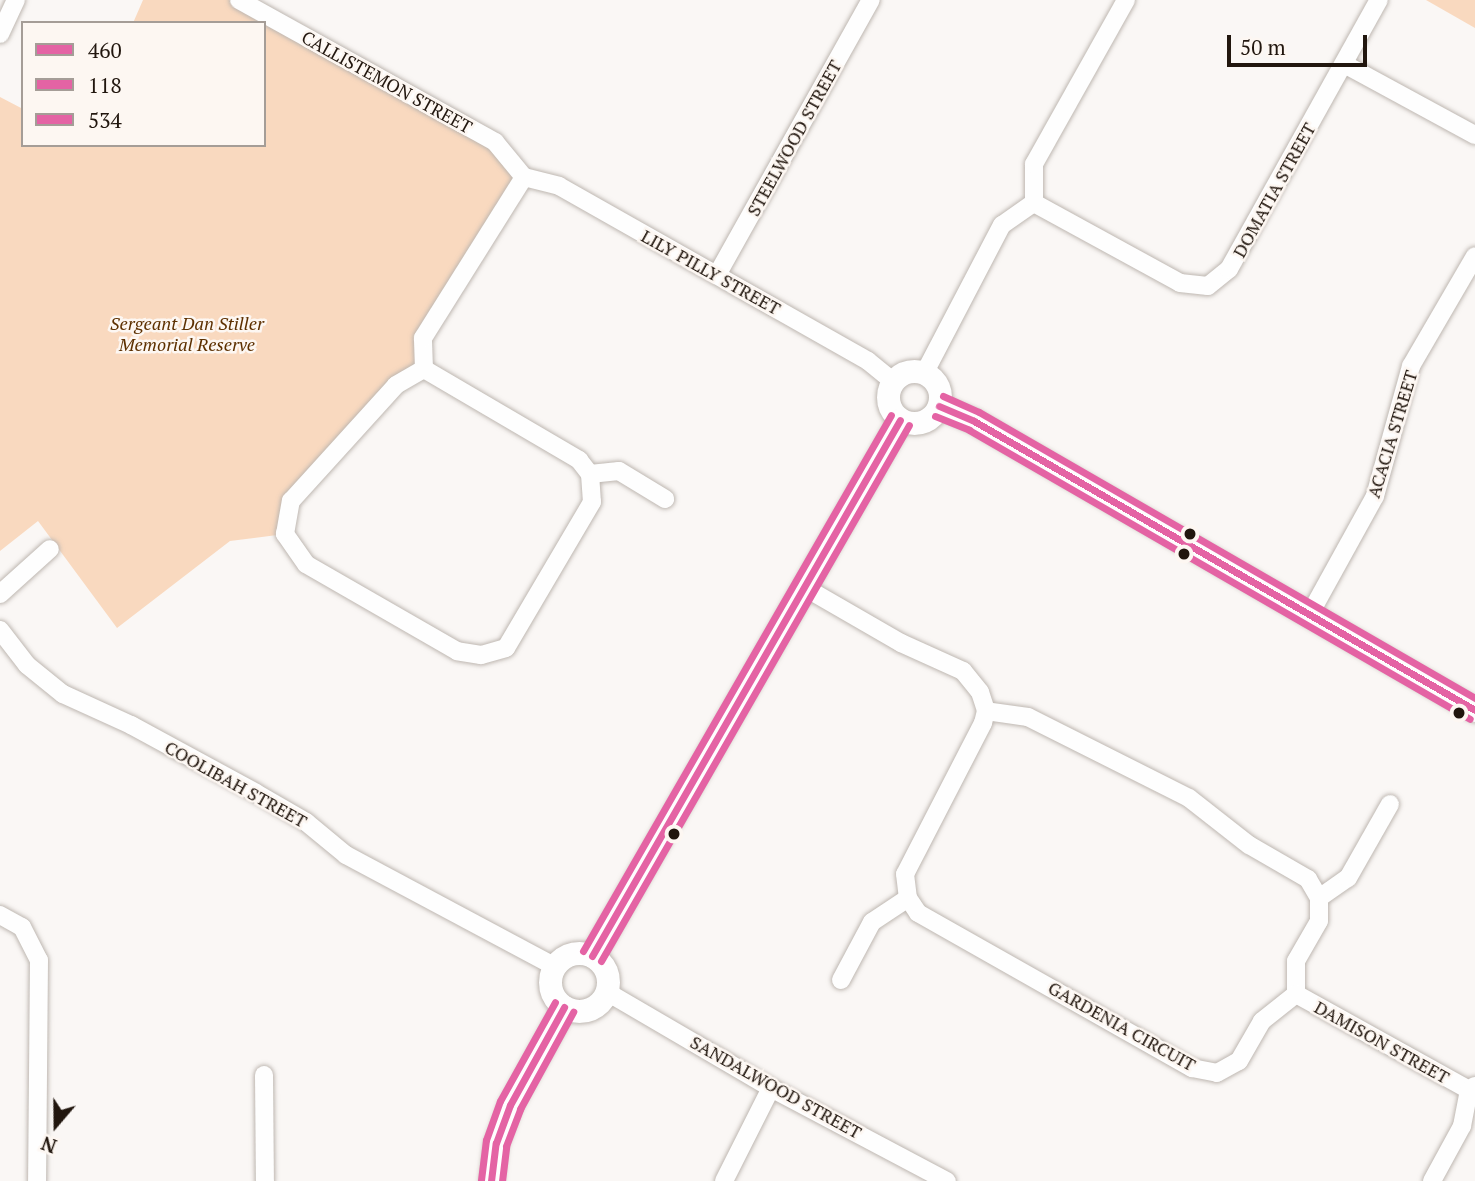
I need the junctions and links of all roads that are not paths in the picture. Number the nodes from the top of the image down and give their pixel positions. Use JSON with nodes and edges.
{"nodes":[{"id":1,"x":16,"y":0,"type":"edge"},
{"id":2,"x":239,"y":0,"type":"edge"},
{"id":3,"x":871,"y":0,"type":"edge"},
{"id":4,"x":1126,"y":0,"type":"edge"},
{"id":5,"x":1379,"y":0,"type":"edge"},
{"id":6,"x":0,"y":34,"type":"edge"},
{"id":7,"x":1344,"y":64,"type":"junction"},
{"id":8,"x":1475,"y":135,"type":"edge"},
{"id":9,"x":524,"y":177,"type":"junction"},
{"id":10,"x":1034,"y":203,"type":"junction"},
{"id":11,"x":1475,"y":256,"type":"edge"},
{"id":12,"x":717,"y":275,"type":"junction"},
{"id":13,"x":424,"y":369,"type":"junction"},
{"id":14,"x":925,"y":372,"type":"junction"},
{"id":15,"x":893,"y":381,"type":"junction"},
{"id":16,"x":939,"y":406,"type":"junction"},
{"id":17,"x":900,"y":420,"type":"junction"},
{"id":18,"x":590,"y":474,"type":"junction"},
{"id":19,"x":666,"y":499,"type":"dead end"},
{"id":20,"x":50,"y":549,"type":"dead end"},
{"id":21,"x":804,"y":587,"type":"junction"},
{"id":22,"x":0,"y":594,"type":"edge"},
{"id":23,"x":1311,"y":612,"type":"junction"},
{"id":24,"x":0,"y":630,"type":"edge"},
{"id":25,"x":1475,"y":710,"type":"edge"},
{"id":26,"x":986,"y":711,"type":"junction"},
{"id":27,"x":1390,"y":804,"type":"dead end"},
{"id":28,"x":908,"y":898,"type":"junction"},
{"id":29,"x":1319,"y":898,"type":"junction"},
{"id":30,"x":0,"y":915,"type":"edge"},
{"id":31,"x":592,"y":956,"type":"junction"},
{"id":32,"x":556,"y":967,"type":"junction"},
{"id":33,"x":841,"y":980,"type":"dead end"},
{"id":34,"x":607,"y":992,"type":"junction"},
{"id":35,"x":1296,"y":994,"type":"junction"},
{"id":36,"x":564,"y":1007,"type":"junction"},
{"id":37,"x":264,"y":1075,"type":"dead end"},
{"id":38,"x":771,"y":1088,"type":"junction"},
{"id":39,"x":1472,"y":1088,"type":"edge"},
{"id":40,"x":37,"y":1181,"type":"edge"},
{"id":41,"x":265,"y":1181,"type":"edge"},
{"id":42,"x":491,"y":1181,"type":"edge"},
{"id":43,"x":724,"y":1181,"type":"edge"},
{"id":44,"x":947,"y":1181,"type":"edge"},
{"id":45,"x":1432,"y":1181,"type":"edge"}],
"edges":[{"from":1,"to":6,"type":"street"},
{"from":2,"to":9,"type":"street","name":"CALLISTEMON STREET"},
{"from":3,"to":12,"type":"street","name":"STEELWOOD STREET"},
{"from":4,"to":10,"type":"street"},
{"from":5,"to":7,"type":"street","name":"DOMATIA STREET"},
{"from":7,"to":8,"type":"street"},
{"from":7,"to":10,"type":"street","name":"DOMATIA STREET"},
{"from":9,"to":12,"type":"street","name":"LILY PILLY STREET"},
{"from":9,"to":13,"type":"street"},
{"from":10,"to":14,"type":"street"},
{"from":11,"to":23,"type":"street","name":"ACACIA STREET"},
{"from":12,"to":15,"type":"street","name":"LILY PILLY STREET"},
{"from":13,"to":18,"type":"street"},
{"from":13,"to":18,"type":"street"},
{"from":14,"to":15,"type":"street"},
{"from":14,"to":16,"type":"street"},
{"from":15,"to":17,"type":"street"},
{"from":16,"to":17,"type":"street"},
{"from":16,"to":23,"type":"street"},
{"from":17,"to":21,"type":"street"},
{"from":18,"to":19,"type":"street"},
{"from":20,"to":22,"type":"street"},
{"from":21,"to":26,"type":"street"},
{"from":21,"to":31,"type":"street"},
{"from":23,"to":25,"type":"street"},
{"from":24,"to":32,"type":"street","name":"COOLIBAH STREET"},
{"from":26,"to":28,"type":"street"},
{"from":26,"to":29,"type":"street"},
{"from":27,"to":29,"type":"street"},
{"from":28,"to":33,"type":"street"},
{"from":28,"to":35,"type":"street","name":"GARDENIA CIRCUIT"},
{"from":29,"to":35,"type":"street"},
{"from":30,"to":40,"type":"street"},
{"from":31,"to":32,"type":"street"},
{"from":31,"to":34,"type":"street"},
{"from":32,"to":36,"type":"street"},
{"from":34,"to":36,"type":"street"},
{"from":34,"to":38,"type":"street","name":"SANDALWOOD STREET"},
{"from":35,"to":39,"type":"street","name":"DAMISON STREET"},
{"from":36,"to":42,"type":"street"},
{"from":37,"to":41,"type":"street"},
{"from":38,"to":43,"type":"street"},
{"from":38,"to":44,"type":"street","name":"SANDALWOOD STREET"},
{"from":39,"to":45,"type":"street"}]}
